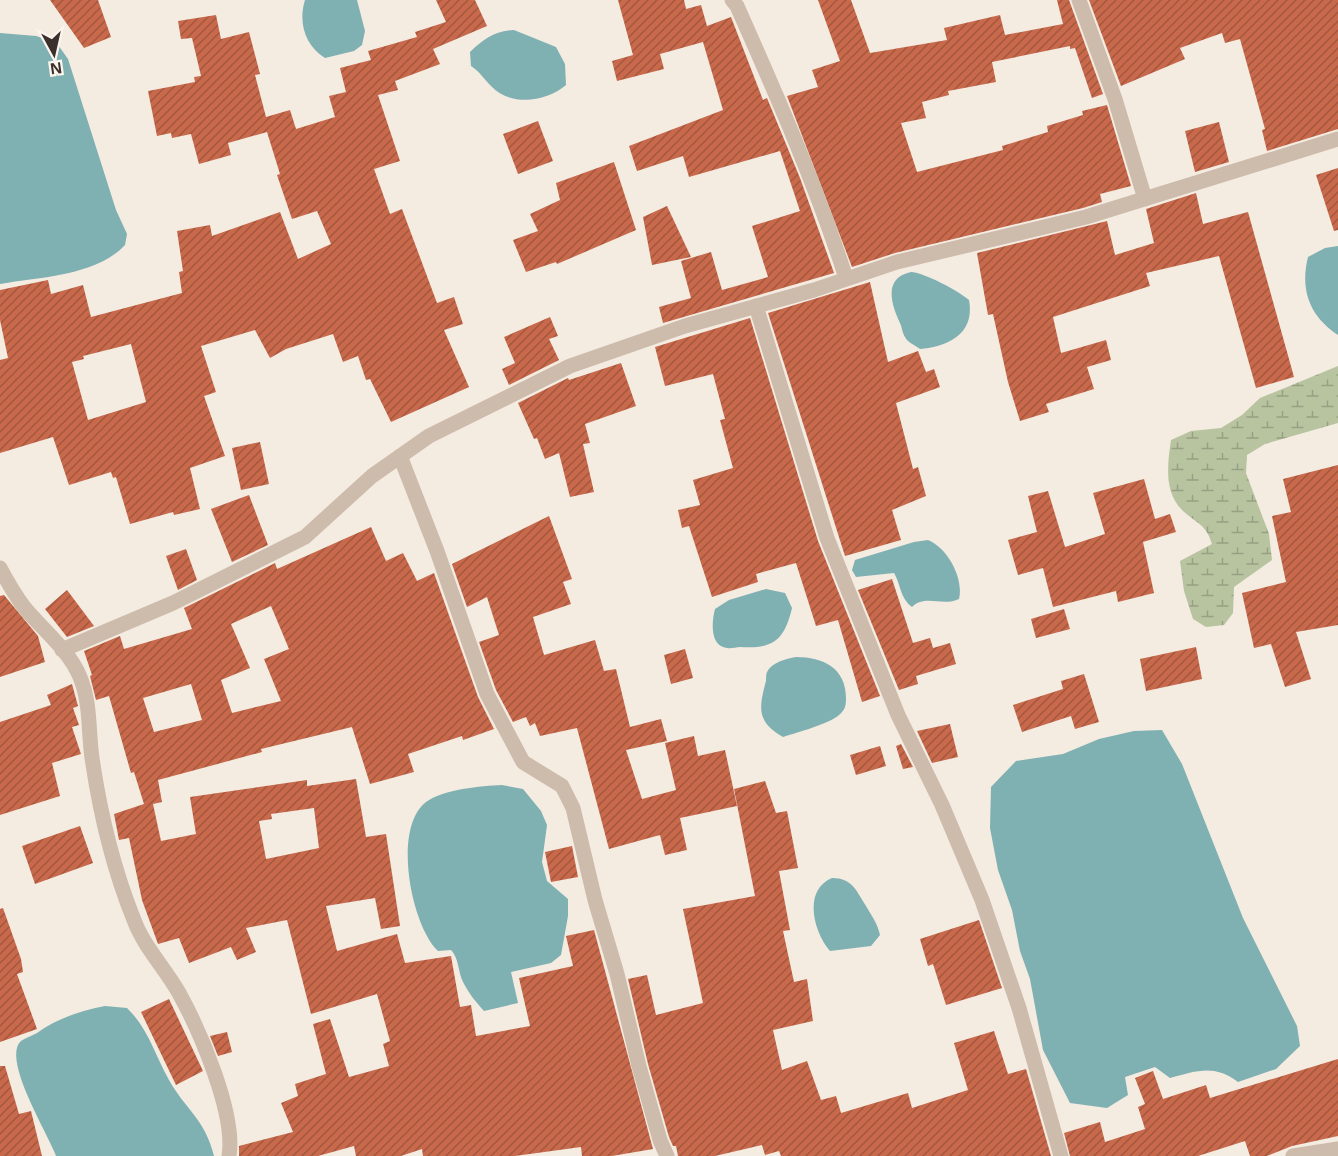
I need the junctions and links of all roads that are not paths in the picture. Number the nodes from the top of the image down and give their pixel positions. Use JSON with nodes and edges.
{"nodes":[{"id":1,"x":732,"y":0,"type":"edge"},
{"id":2,"x":1079,"y":0,"type":"edge"},
{"id":3,"x":1338,"y":139,"type":"edge"},
{"id":4,"x":1145,"y":199,"type":"junction"},
{"id":5,"x":846,"y":278,"type":"junction"},
{"id":6,"x":756,"y":306,"type":"junction"},
{"id":7,"x":400,"y":456,"type":"junction"},
{"id":8,"x":0,"y":568,"type":"edge"},
{"id":9,"x":62,"y":650,"type":"junction"},
{"id":10,"x":1338,"y":1149,"type":"edge"},
{"id":11,"x":229,"y":1156,"type":"edge"},
{"id":12,"x":667,"y":1156,"type":"edge"},
{"id":13,"x":1061,"y":1156,"type":"edge"},
{"id":14,"x":1293,"y":1156,"type":"edge"}],
"edges":[{"from":1,"to":5,"type":"street"},
{"from":2,"to":4,"type":"street"},
{"from":3,"to":4,"type":"street"},
{"from":4,"to":5,"type":"street"},
{"from":5,"to":6,"type":"street"},
{"from":6,"to":7,"type":"street"},
{"from":6,"to":13,"type":"street"},
{"from":7,"to":9,"type":"street"},
{"from":7,"to":12,"type":"street"},
{"from":8,"to":9,"type":"street"},
{"from":9,"to":11,"type":"street"},
{"from":10,"to":14,"type":"street"}]}
